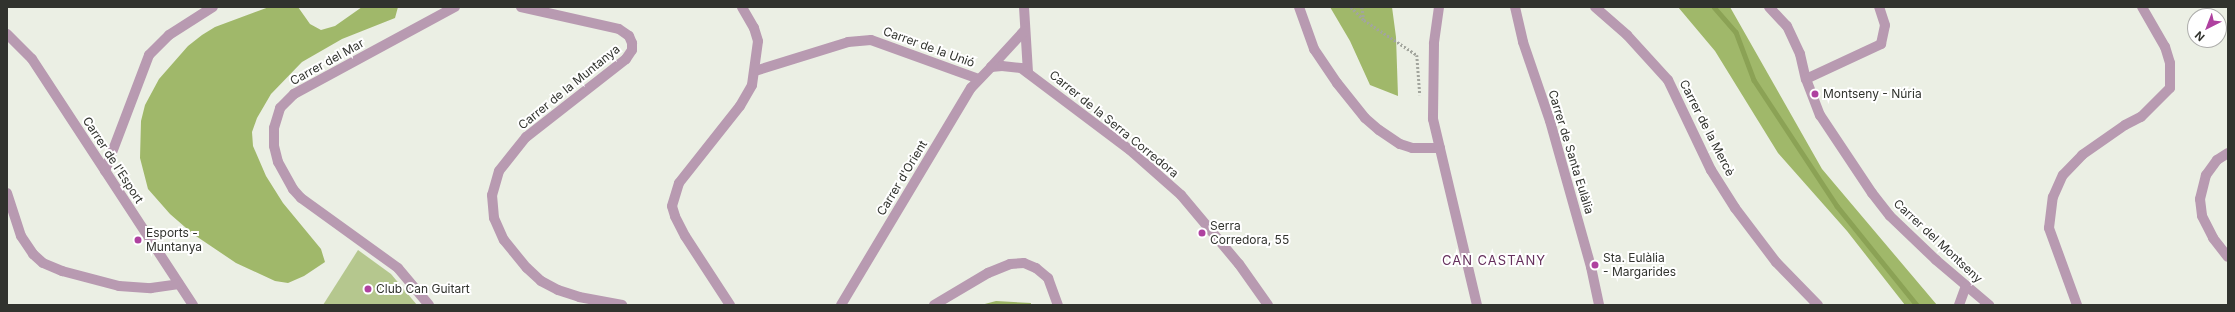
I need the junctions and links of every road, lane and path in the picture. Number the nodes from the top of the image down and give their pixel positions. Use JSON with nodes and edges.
{"nodes":[{"id":1,"x":213,"y":7,"type":"edge"},
{"id":2,"x":455,"y":7,"type":"edge"},
{"id":3,"x":521,"y":7,"type":"edge"},
{"id":4,"x":551,"y":7,"type":"edge"},
{"id":5,"x":742,"y":7,"type":"edge"},
{"id":6,"x":1024,"y":7,"type":"edge"},
{"id":7,"x":1299,"y":7,"type":"edge"},
{"id":8,"x":1351,"y":7,"type":"edge"},
{"id":9,"x":1362,"y":7,"type":"edge"},
{"id":10,"x":1439,"y":7,"type":"edge"},
{"id":11,"x":1515,"y":7,"type":"edge"},
{"id":12,"x":1595,"y":7,"type":"edge"},
{"id":13,"x":1770,"y":7,"type":"edge"},
{"id":14,"x":1879,"y":7,"type":"edge"},
{"id":15,"x":2142,"y":7,"type":"edge"},
{"id":16,"x":561,"y":16,"type":"junction"},
{"id":17,"x":1364,"y":20,"type":"junction"},
{"id":18,"x":1024,"y":31,"type":"junction"},
{"id":19,"x":7,"y":34,"type":"edge"},
{"id":20,"x":991,"y":67,"type":"junction"},
{"id":21,"x":755,"y":71,"type":"junction"},
{"id":22,"x":1028,"y":73,"type":"junction"},
{"id":23,"x":1806,"y":79,"type":"junction"},
{"id":24,"x":979,"y":80,"type":"junction"},
{"id":25,"x":1421,"y":98,"type":"dead end"},
{"id":26,"x":1440,"y":148,"type":"junction"},
{"id":27,"x":2228,"y":153,"type":"edge"},
{"id":28,"x":105,"y":171,"type":"junction"},
{"id":29,"x":7,"y":193,"type":"edge"},
{"id":30,"x":2228,"y":257,"type":"edge"},
{"id":31,"x":179,"y":284,"type":"junction"},
{"id":32,"x":1966,"y":286,"type":"junction"},
{"id":33,"x":192,"y":305,"type":"edge"},
{"id":34,"x":430,"y":305,"type":"edge"},
{"id":35,"x":622,"y":305,"type":"edge"},
{"id":36,"x":730,"y":305,"type":"edge"},
{"id":37,"x":841,"y":305,"type":"edge"},
{"id":38,"x":934,"y":305,"type":"edge"},
{"id":39,"x":1058,"y":305,"type":"edge"},
{"id":40,"x":1268,"y":305,"type":"edge"},
{"id":41,"x":1477,"y":305,"type":"edge"},
{"id":42,"x":1600,"y":305,"type":"edge"},
{"id":43,"x":1818,"y":305,"type":"edge"},
{"id":44,"x":1959,"y":305,"type":"edge"},
{"id":45,"x":1988,"y":305,"type":"edge"},
{"id":46,"x":2077,"y":305,"type":"edge"}],
"edges":[{"from":1,"to":28,"type":"street"},
{"from":2,"to":34,"type":"street","name":"Carrer del Mar"},
{"from":3,"to":16,"type":"street","name":"Carrer de la Muntanya"},
{"from":4,"to":16,"type":"street"},
{"from":5,"to":21,"type":"street"},
{"from":6,"to":18,"type":"street"},
{"from":7,"to":26,"type":"street"},
{"from":8,"to":17,"type":"path"},
{"from":9,"to":17,"type":"path"},
{"from":10,"to":26,"type":"street"},
{"from":11,"to":42,"type":"street","name":"Carrer de Santa Eulàlia"},
{"from":12,"to":43,"type":"street","name":"Carrer de la Mercè"},
{"from":13,"to":23,"type":"street","name":"Carrer del Montseny"},
{"from":14,"to":23,"type":"street"},
{"from":15,"to":46,"type":"street"},
{"from":16,"to":35,"type":"street","name":"Carrer de la Muntanya"},
{"from":17,"to":25,"type":"path"},
{"from":18,"to":20,"type":"street","name":"Carrer d'Orient"},
{"from":18,"to":22,"type":"street"},
{"from":19,"to":28,"type":"street","name":"Carrer de l'Esport"},
{"from":20,"to":22,"type":"street"},
{"from":20,"to":24,"type":"street","name":"Carrer d'Orient"},
{"from":21,"to":24,"type":"street","name":"Carrer de la Unió"},
{"from":21,"to":36,"type":"street"},
{"from":22,"to":40,"type":"street","name":"Carrer de la Serra Corredora"},
{"from":23,"to":32,"type":"street","name":"Carrer del Montseny"},
{"from":24,"to":37,"type":"street","name":"Carrer d'Orient"},
{"from":26,"to":41,"type":"street"},
{"from":27,"to":30,"type":"street"},
{"from":28,"to":31,"type":"street","name":"Carrer de l'Esport"},
{"from":29,"to":31,"type":"street"},
{"from":31,"to":33,"type":"street","name":"Carrer de l'Esport"},
{"from":32,"to":44,"type":"street"},
{"from":32,"to":45,"type":"street","name":"Carrer del Montseny"},
{"from":38,"to":39,"type":"street"}]}
